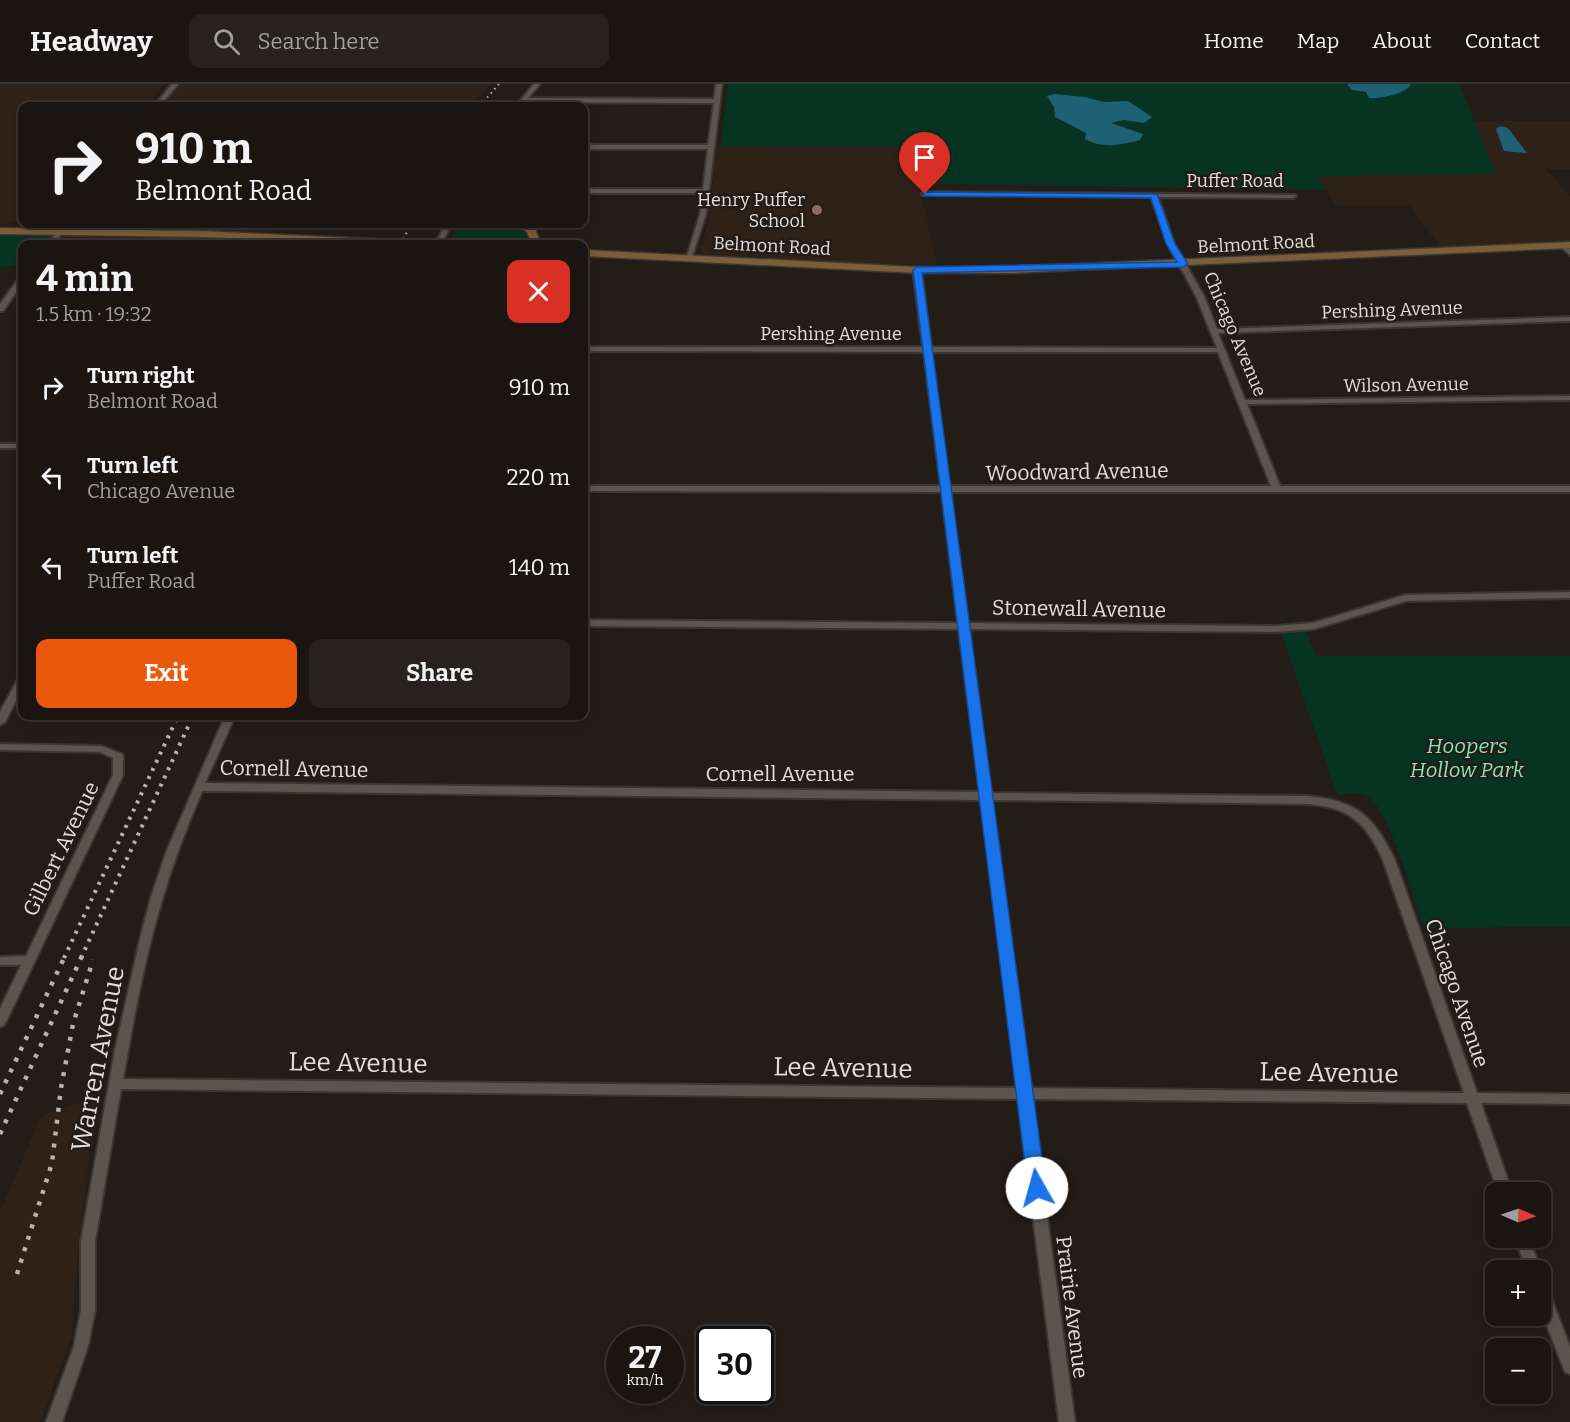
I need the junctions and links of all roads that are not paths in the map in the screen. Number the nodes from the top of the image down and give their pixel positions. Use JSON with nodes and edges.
{"nodes":[{"id":1,"x":175,"y":84,"type":"edge"},
{"id":2,"x":537,"y":84,"type":"edge"},
{"id":3,"x":719,"y":84,"type":"edge"},
{"id":4,"x":524,"y":100,"type":"joint"},
{"id":5,"x":716,"y":101,"type":"junction"},
{"id":6,"x":161,"y":102,"type":"edge"},
{"id":7,"x":588,"y":147,"type":"edge"},
{"id":8,"x":710,"y":147,"type":"junction"},
{"id":9,"x":588,"y":191,"type":"edge"},
{"id":10,"x":706,"y":191,"type":"junction"},
{"id":11,"x":925,"y":194,"type":"dead end"},
{"id":12,"x":1154,"y":196,"type":"junction"},
{"id":13,"x":1293,"y":196,"type":"dead end"},
{"id":14,"x":48,"y":228,"type":"edge"},
{"id":15,"x":63,"y":228,"type":"edge"},
{"id":16,"x":79,"y":228,"type":"edge"},
{"id":17,"x":525,"y":228,"type":"edge"},
{"id":18,"x":0,"y":231,"type":"edge"},
{"id":19,"x":532,"y":233,"type":"junction"},
{"id":20,"x":53,"y":240,"type":"edge"},
{"id":21,"x":265,"y":240,"type":"edge"},
{"id":22,"x":526,"y":240,"type":"edge"},
{"id":23,"x":534,"y":240,"type":"edge"},
{"id":24,"x":1568,"y":248,"type":"edge"},
{"id":25,"x":588,"y":253,"type":"edge"},
{"id":26,"x":689,"y":259,"type":"junction"},
{"id":27,"x":1183,"y":264,"type":"junction"},
{"id":28,"x":917,"y":270,"type":"junction"},
{"id":29,"x":18,"y":285,"type":"edge"},
{"id":30,"x":0,"y":309,"type":"edge"},
{"id":31,"x":1570,"y":319,"type":"edge"},
{"id":32,"x":1215,"y":331,"type":"junction"},
{"id":33,"x":588,"y":349,"type":"edge"},
{"id":34,"x":928,"y":349,"type":"junction"},
{"id":35,"x":1222,"y":350,"type":"junction"},
{"id":36,"x":1570,"y":398,"type":"edge"},
{"id":37,"x":1242,"y":402,"type":"junction"},
{"id":38,"x":0,"y":446,"type":"edge"},
{"id":39,"x":18,"y":446,"type":"edge"},
{"id":40,"x":1276,"y":488,"type":"junction"},
{"id":41,"x":588,"y":489,"type":"edge"},
{"id":42,"x":1570,"y":489,"type":"edge"},
{"id":43,"x":948,"y":491,"type":"junction"},
{"id":44,"x":1570,"y":595,"type":"edge"},
{"id":45,"x":588,"y":623,"type":"edge"},
{"id":46,"x":966,"y":626,"type":"junction"},
{"id":47,"x":18,"y":688,"type":"edge"},
{"id":48,"x":228,"y":720,"type":"edge"},
{"id":49,"x":0,"y":722,"type":"edge"},
{"id":50,"x":0,"y":747,"type":"edge"},
{"id":51,"x":199,"y":787,"type":"junction"},
{"id":52,"x":987,"y":795,"type":"junction"},
{"id":53,"x":1358,"y":814,"type":"joint"},
{"id":54,"x":28,"y":960,"type":"junction"},
{"id":55,"x":0,"y":961,"type":"edge"},
{"id":56,"x":0,"y":1022,"type":"edge"},
{"id":57,"x":116,"y":1084,"type":"junction"},
{"id":58,"x":1025,"y":1094,"type":"junction"},
{"id":59,"x":1470,"y":1099,"type":"junction"},
{"id":60,"x":1570,"y":1099,"type":"edge"},
{"id":61,"x":1501,"y":1182,"type":"edge"},
{"id":62,"x":1551,"y":1316,"type":"edge"},
{"id":63,"x":1570,"y":1367,"type":"edge"},
{"id":64,"x":54,"y":1422,"type":"edge"},
{"id":65,"x":1067,"y":1422,"type":"edge"}],
"edges":[{"from":1,"to":6,"type":"street"},
{"from":2,"to":4,"type":"street"},
{"from":3,"to":5,"type":"street"},
{"from":4,"to":5,"type":"street"},
{"from":5,"to":8,"type":"street"},
{"from":7,"to":8,"type":"street"},
{"from":8,"to":10,"type":"street"},
{"from":9,"to":10,"type":"street"},
{"from":10,"to":26,"type":"street"},
{"from":11,"to":12,"type":"street","name":"Puffer Road"},
{"from":12,"to":13,"type":"street","name":"Puffer Road"},
{"from":12,"to":27,"type":"street","name":"Chicago Avenue"},
{"from":14,"to":18,"type":"main road"},
{"from":15,"to":20,"type":"street"},
{"from":16,"to":21,"type":"main road"},
{"from":17,"to":19,"type":"main road"},
{"from":19,"to":22,"type":"main road"},
{"from":19,"to":23,"type":"main road"},
{"from":24,"to":27,"type":"main road","name":"Belmont Road"},
{"from":25,"to":26,"type":"main road","name":"Belmont Road"},
{"from":26,"to":28,"type":"main road","name":"Belmont Road"},
{"from":27,"to":28,"type":"main road","name":"Belmont Road"},
{"from":27,"to":32,"type":"street","name":"Chicago Avenue"},
{"from":28,"to":34,"type":"street","name":"Prairie Avenue"},
{"from":29,"to":30,"type":"street"},
{"from":31,"to":32,"type":"street","name":"Pershing Avenue"},
{"from":32,"to":35,"type":"street","name":"Chicago Avenue"},
{"from":33,"to":34,"type":"street","name":"Pershing Avenue"},
{"from":34,"to":35,"type":"street","name":"Pershing Avenue"},
{"from":34,"to":43,"type":"street","name":"Prairie Avenue"},
{"from":35,"to":37,"type":"street","name":"Chicago Avenue"},
{"from":36,"to":37,"type":"street","name":"Wilson Avenue"},
{"from":37,"to":40,"type":"street","name":"Chicago Avenue"},
{"from":38,"to":39,"type":"street"},
{"from":40,"to":42,"type":"street","name":"Woodward Avenue"},
{"from":40,"to":43,"type":"street","name":"Woodward Avenue"},
{"from":41,"to":43,"type":"street","name":"Woodward Avenue"},
{"from":43,"to":46,"type":"street","name":"Prairie Avenue"},
{"from":44,"to":46,"type":"street","name":"Stonewall Avenue"},
{"from":45,"to":46,"type":"street","name":"Stonewall Avenue"},
{"from":46,"to":52,"type":"street","name":"Prairie Avenue"},
{"from":47,"to":49,"type":"street"},
{"from":48,"to":51,"type":"street","name":"Warren Avenue"},
{"from":50,"to":54,"type":"street","name":"Gilbert Avenue"},
{"from":51,"to":52,"type":"street","name":"Cornell Avenue"},
{"from":51,"to":57,"type":"street","name":"Warren Avenue"},
{"from":52,"to":53,"type":"street","name":"Cornell Avenue"},
{"from":52,"to":58,"type":"street","name":"Prairie Avenue"},
{"from":53,"to":59,"type":"street","name":"Chicago Avenue"},
{"from":54,"to":55,"type":"street"},
{"from":54,"to":56,"type":"street","name":"Gilbert Avenue"},
{"from":57,"to":58,"type":"street","name":"Lee Avenue"},
{"from":57,"to":64,"type":"street","name":"Warren Avenue"},
{"from":58,"to":59,"type":"street","name":"Lee Avenue"},
{"from":58,"to":65,"type":"street","name":"Prairie Avenue"},
{"from":59,"to":60,"type":"street","name":"Lee Avenue"},
{"from":59,"to":61,"type":"street","name":"Chicago Avenue"},
{"from":62,"to":63,"type":"street"}]}
